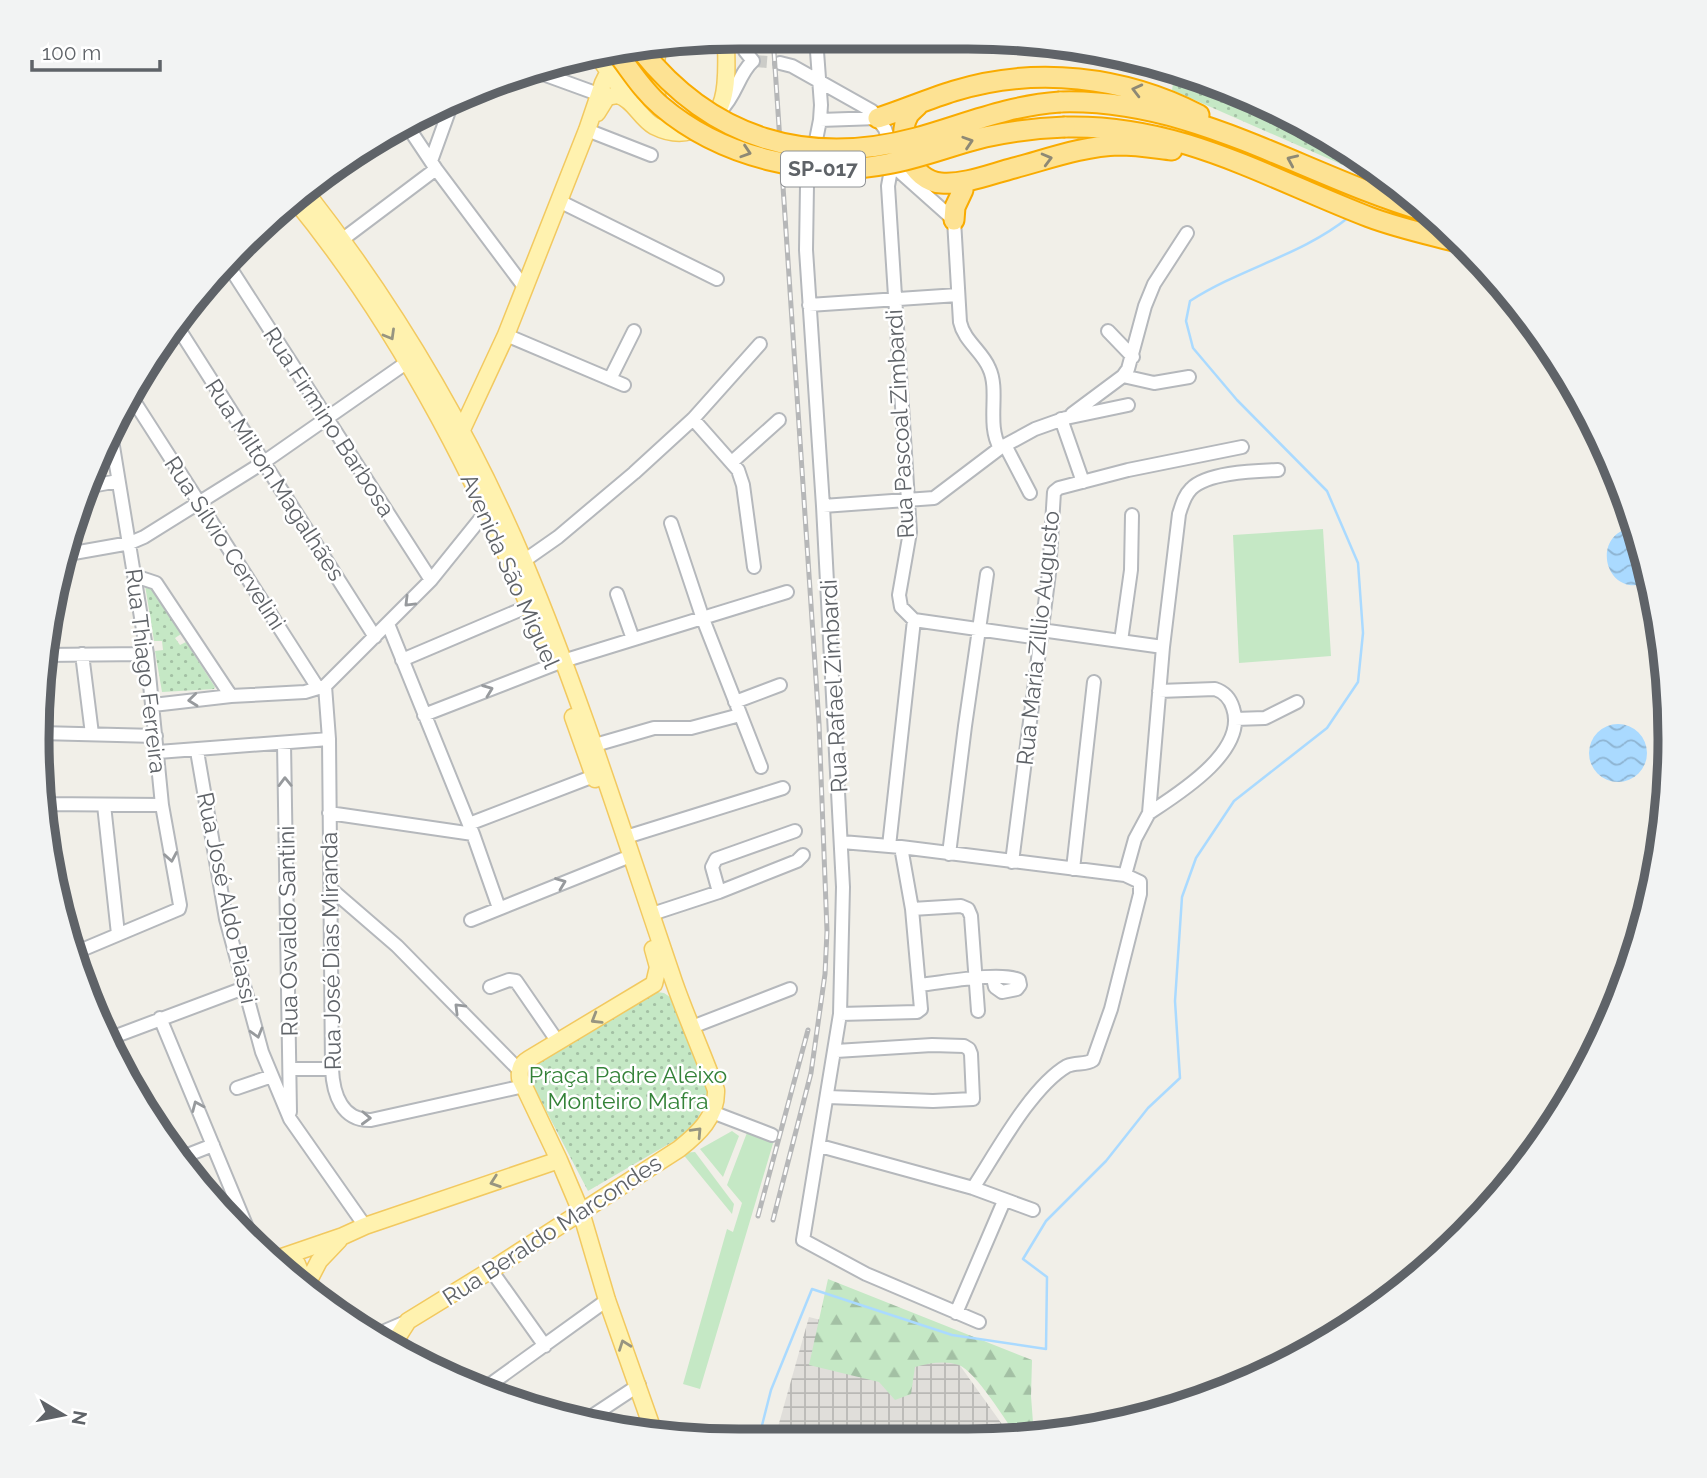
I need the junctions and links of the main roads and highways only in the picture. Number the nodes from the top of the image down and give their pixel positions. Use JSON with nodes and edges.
{"nodes":[{"id":1,"x":726,"y":49,"type":"edge"},
{"id":2,"x":657,"y":54,"type":"edge"},
{"id":3,"x":646,"y":56,"type":"edge"},
{"id":4,"x":613,"y":62,"type":"edge"},
{"id":5,"x":633,"y":104,"type":"junction"},
{"id":6,"x":919,"y":104,"type":"junction"},
{"id":7,"x":878,"y":118,"type":"road end"},
{"id":8,"x":587,"y":130,"type":"junction"},
{"id":9,"x":682,"y":133,"type":"junction"},
{"id":10,"x":1244,"y":138,"type":"junction"},
{"id":11,"x":1227,"y":157,"type":"junction"},
{"id":12,"x":981,"y":177,"type":"junction"},
{"id":13,"x":912,"y":184,"type":"road end"},
{"id":14,"x":963,"y":190,"type":"junction"},
{"id":15,"x":305,"y":203,"type":"edge"},
{"id":16,"x":303,"y":204,"type":"edge"},
{"id":17,"x":1404,"y":205,"type":"edge"},
{"id":18,"x":954,"y":220,"type":"road end"},
{"id":19,"x":1442,"y":238,"type":"edge"},
{"id":20,"x":462,"y":431,"type":"junction"},
{"id":21,"x":454,"y":448,"type":"junction"},
{"id":22,"x":519,"y":564,"type":"junction"},
{"id":23,"x":558,"y":663,"type":"junction"},
{"id":24,"x":654,"y":984,"type":"junction"},
{"id":25,"x":680,"y":1000,"type":"junction"},
{"id":26,"x":712,"y":1112,"type":"joint"},
{"id":27,"x":559,"y":1160,"type":"junction"},
{"id":28,"x":581,"y":1212,"type":"junction"},
{"id":29,"x":343,"y":1236,"type":"junction"},
{"id":30,"x":283,"y":1257,"type":"edge"},
{"id":31,"x":310,"y":1278,"type":"edge"},
{"id":32,"x":397,"y":1339,"type":"edge"},
{"id":33,"x":651,"y":1423,"type":"edge"}],
"edges":[{"from":1,"to":9,"type":"main road"},
{"from":2,"to":9,"type":"main road"},
{"from":3,"to":10,"type":"highway","number":"SP-017","bridge":true},
{"from":4,"to":5,"type":"main road"},
{"from":4,"to":8,"type":"main road"},
{"from":4,"to":11,"type":"highway","number":"SP-017","one_way":true,"bridge":true},
{"from":5,"to":8,"type":"main road"},
{"from":5,"to":9,"type":"main road"},
{"from":6,"to":7,"type":"highway"},
{"from":10,"to":6,"type":"highway","one_way":true},
{"from":6,"to":12,"type":"highway"},
{"from":8,"to":20,"type":"main road"},
{"from":17,"to":10,"type":"highway","number":"SP-017","one_way":true},
{"from":12,"to":11,"type":"highway","one_way":true},
{"from":11,"to":19,"type":"highway","number":"SP-017"},
{"from":12,"to":14,"type":"highway"},
{"from":13,"to":14,"type":"highway"},
{"from":14,"to":18,"type":"highway"},
{"from":15,"to":20,"type":"main road","name":"Avenida São Miguel"},
{"from":16,"to":21,"type":"main road","name":"Avenida São Miguel","one_way":true},
{"from":20,"to":21,"type":"main road"},
{"from":20,"to":22,"type":"main road","name":"Avenida São Miguel"},
{"from":21,"to":22,"type":"main road","name":"Avenida São Miguel"},
{"from":22,"to":23,"type":"main road","name":"Avenida São Miguel"},
{"from":22,"to":23,"type":"main road","name":"Avenida São Miguel"},
{"from":23,"to":24,"type":"main road","name":"Avenida São Miguel"},
{"from":23,"to":25,"type":"main road","name":"Avenida São Miguel"},
{"from":24,"to":25,"type":"main road"},
{"from":24,"to":27,"type":"main road","one_way":true},
{"from":25,"to":26,"type":"main road","name":"Avenida São Miguel"},
{"from":28,"to":26,"type":"main road","name":"Rua Beraldo Marcondes","one_way":true},
{"from":27,"to":28,"type":"main road"},
{"from":27,"to":29,"type":"main road","one_way":true},
{"from":28,"to":32,"type":"main road","name":"Rua Beraldo Marcondes"},
{"from":33,"to":28,"type":"main road","one_way":true},
{"from":29,"to":30,"type":"main road"},
{"from":29,"to":31,"type":"main road"}]}
